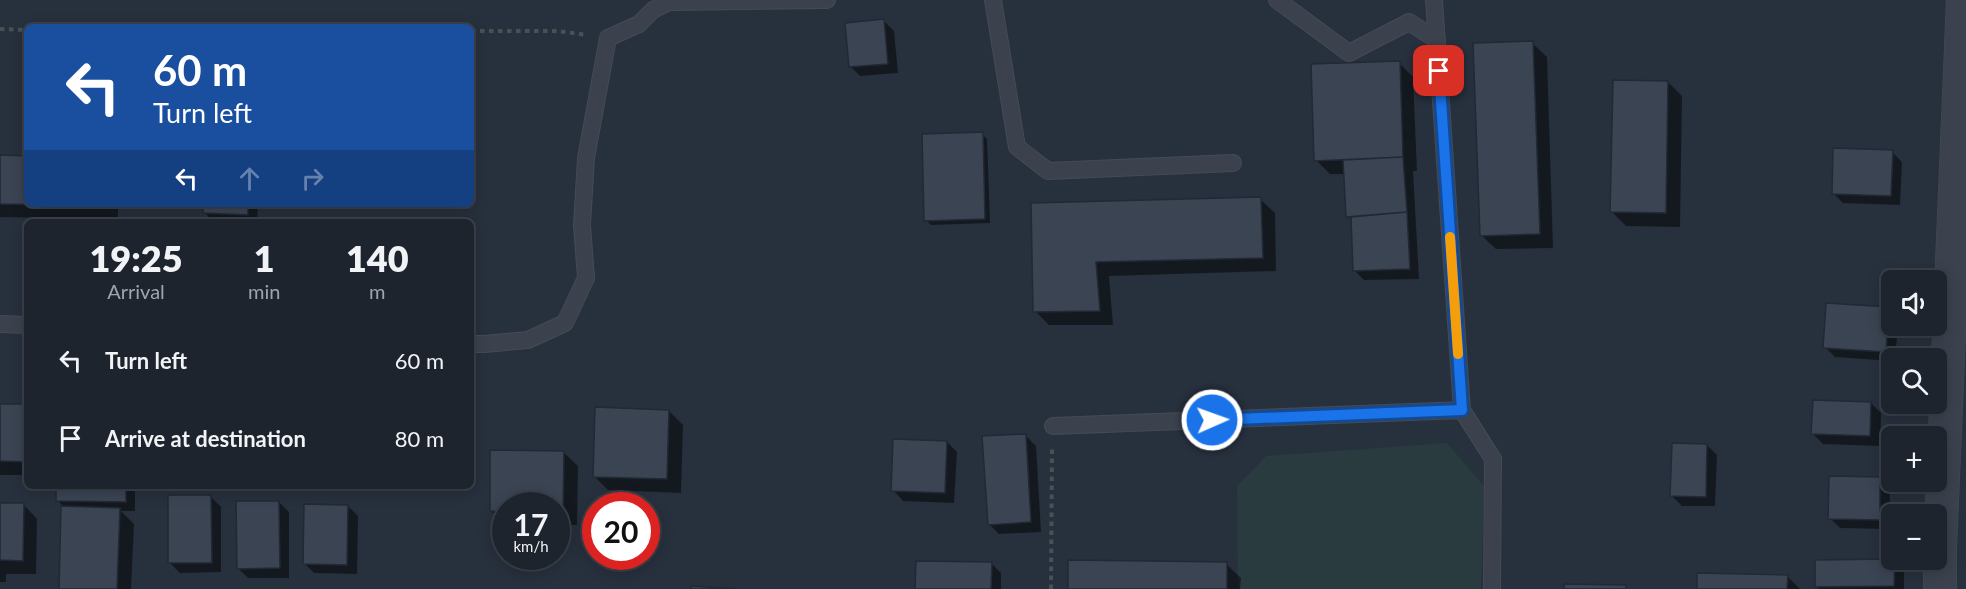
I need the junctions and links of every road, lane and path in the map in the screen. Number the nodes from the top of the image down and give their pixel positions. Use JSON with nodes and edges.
{"nodes":[{"id":1,"x":827,"y":0,"type":"edge"},
{"id":2,"x":993,"y":0,"type":"edge"},
{"id":3,"x":1277,"y":0,"type":"edge"},
{"id":4,"x":1434,"y":0,"type":"edge"},
{"id":5,"x":1963,"y":0,"type":"edge"},
{"id":6,"x":669,"y":1,"type":"edge"},
{"id":7,"x":0,"y":30,"type":"edge"},
{"id":8,"x":24,"y":30,"type":"edge"},
{"id":9,"x":474,"y":31,"type":"edge"},
{"id":10,"x":608,"y":38,"type":"junction"},
{"id":11,"x":1437,"y":40,"type":"junction"},
{"id":12,"x":1233,"y":163,"type":"dead end"},
{"id":13,"x":0,"y":324,"type":"edge"},
{"id":14,"x":24,"y":325,"type":"edge"},
{"id":15,"x":474,"y":344,"type":"edge"},
{"id":16,"x":1462,"y":410,"type":"junction"},
{"id":17,"x":1053,"y":426,"type":"joint"},
{"id":18,"x":1051,"y":589,"type":"edge"},
{"id":19,"x":1492,"y":589,"type":"edge"},
{"id":20,"x":1940,"y":589,"type":"edge"}],
"edges":[{"from":1,"to":6,"type":"lane"},
{"from":2,"to":12,"type":"lane"},
{"from":3,"to":11,"type":"lane"},
{"from":4,"to":11,"type":"lane"},
{"from":5,"to":20,"type":"street"},
{"from":6,"to":10,"type":"lane"},
{"from":7,"to":8,"type":"path"},
{"from":9,"to":10,"type":"path"},
{"from":10,"to":15,"type":"lane"},
{"from":11,"to":16,"type":"lane"},
{"from":13,"to":14,"type":"lane"},
{"from":16,"to":17,"type":"lane"},
{"from":16,"to":19,"type":"lane"},
{"from":17,"to":18,"type":"path"}]}
